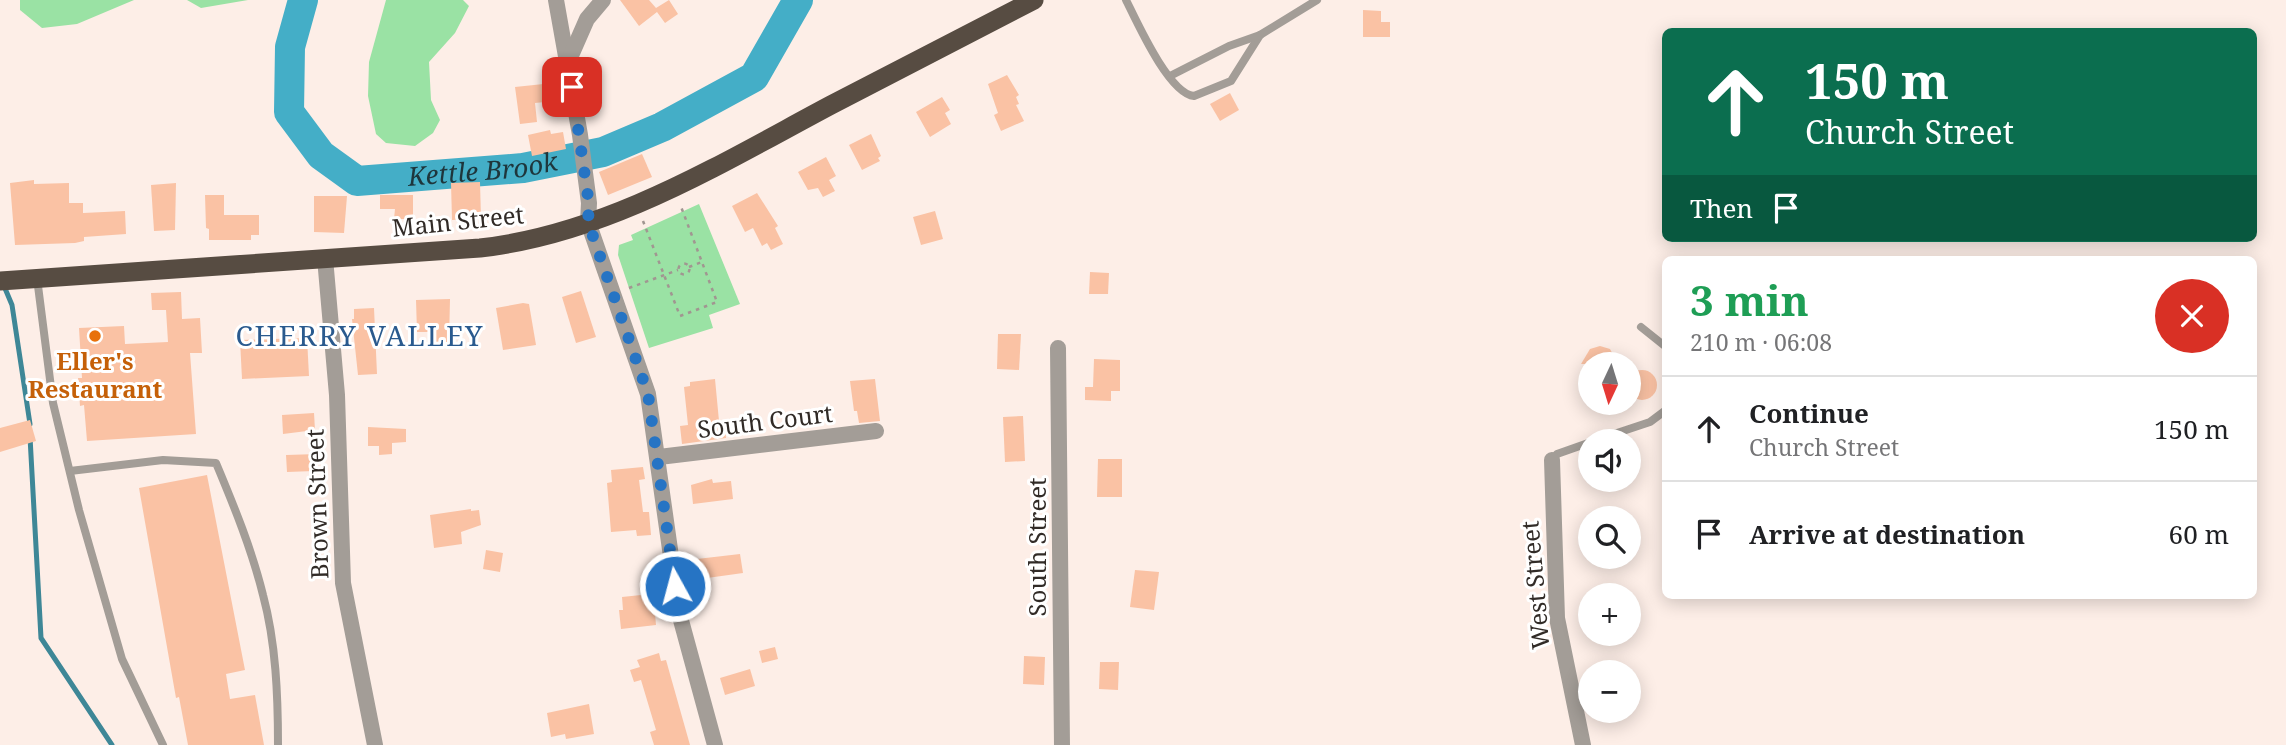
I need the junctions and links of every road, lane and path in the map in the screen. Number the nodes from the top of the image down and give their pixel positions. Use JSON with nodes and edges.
{"nodes":[{"id":1,"x":556,"y":0,"type":"edge"},
{"id":2,"x":603,"y":0,"type":"edge"},
{"id":3,"x":1034,"y":0,"type":"edge"},
{"id":4,"x":1126,"y":0,"type":"edge"},
{"id":5,"x":1317,"y":0,"type":"edge"},
{"id":6,"x":1260,"y":35,"type":"junction"},
{"id":7,"x":568,"y":62,"type":"junction"},
{"id":8,"x":1170,"y":76,"type":"junction"},
{"id":9,"x":680,"y":204,"type":"dead end"},
{"id":10,"x":643,"y":221,"type":"dead end"},
{"id":11,"x":588,"y":222,"type":"junction"},
{"id":12,"x":325,"y":258,"type":"junction"},
{"id":13,"x":702,"y":262,"type":"junction"},
{"id":14,"x":689,"y":267,"type":"junction"},
{"id":15,"x":678,"y":270,"type":"junction"},
{"id":16,"x":664,"y":276,"type":"junction"},
{"id":17,"x":18,"y":279,"type":"edge"},
{"id":18,"x":623,"y":290,"type":"dead end"},
{"id":19,"x":1641,"y":327,"type":"dead end"},
{"id":20,"x":1662,"y":344,"type":"edge"},
{"id":21,"x":1058,"y":348,"type":"dead end"},
{"id":22,"x":1662,"y":413,"type":"edge"},
{"id":23,"x":1629,"y":429,"type":"edge"},
{"id":24,"x":876,"y":431,"type":"dead end"},
{"id":25,"x":1578,"y":446,"type":"edge"},
{"id":26,"x":659,"y":457,"type":"junction"},
{"id":27,"x":1552,"y":460,"type":"joint"},
{"id":28,"x":70,"y":471,"type":"junction"},
{"id":29,"x":163,"y":745,"type":"edge"},
{"id":30,"x":278,"y":745,"type":"edge"},
{"id":31,"x":375,"y":745,"type":"edge"},
{"id":32,"x":715,"y":745,"type":"edge"},
{"id":33,"x":1062,"y":745,"type":"edge"},
{"id":34,"x":1583,"y":745,"type":"edge"}],
"edges":[{"from":1,"to":7,"type":"street"},
{"from":2,"to":7,"type":"street"},
{"from":3,"to":11,"type":"highway","name":"Main Street"},
{"from":4,"to":8,"type":"lane"},
{"from":5,"to":6,"type":"lane"},
{"from":6,"to":8,"type":"lane"},
{"from":6,"to":8,"type":"lane"},
{"from":7,"to":11,"type":"street"},
{"from":9,"to":13,"type":"path"},
{"from":10,"to":16,"type":"path"},
{"from":11,"to":12,"type":"highway","name":"Main Street"},
{"from":11,"to":26,"type":"street"},
{"from":12,"to":17,"type":"highway","name":"Main Street"},
{"from":12,"to":31,"type":"street","name":"Brown Street"},
{"from":13,"to":14,"type":"path"},
{"from":13,"to":16,"type":"path"},
{"from":14,"to":15,"type":"path"},
{"from":14,"to":15,"type":"path"},
{"from":15,"to":16,"type":"path"},
{"from":16,"to":18,"type":"path"},
{"from":17,"to":28,"type":"lane"},
{"from":19,"to":20,"type":"lane"},
{"from":21,"to":33,"type":"street","name":"South Street"},
{"from":22,"to":23,"type":"lane"},
{"from":24,"to":26,"type":"street","name":"South Court"},
{"from":25,"to":27,"type":"lane"},
{"from":26,"to":32,"type":"street"},
{"from":27,"to":34,"type":"street","name":"West Street"},
{"from":28,"to":29,"type":"lane"},
{"from":28,"to":30,"type":"lane"}]}
